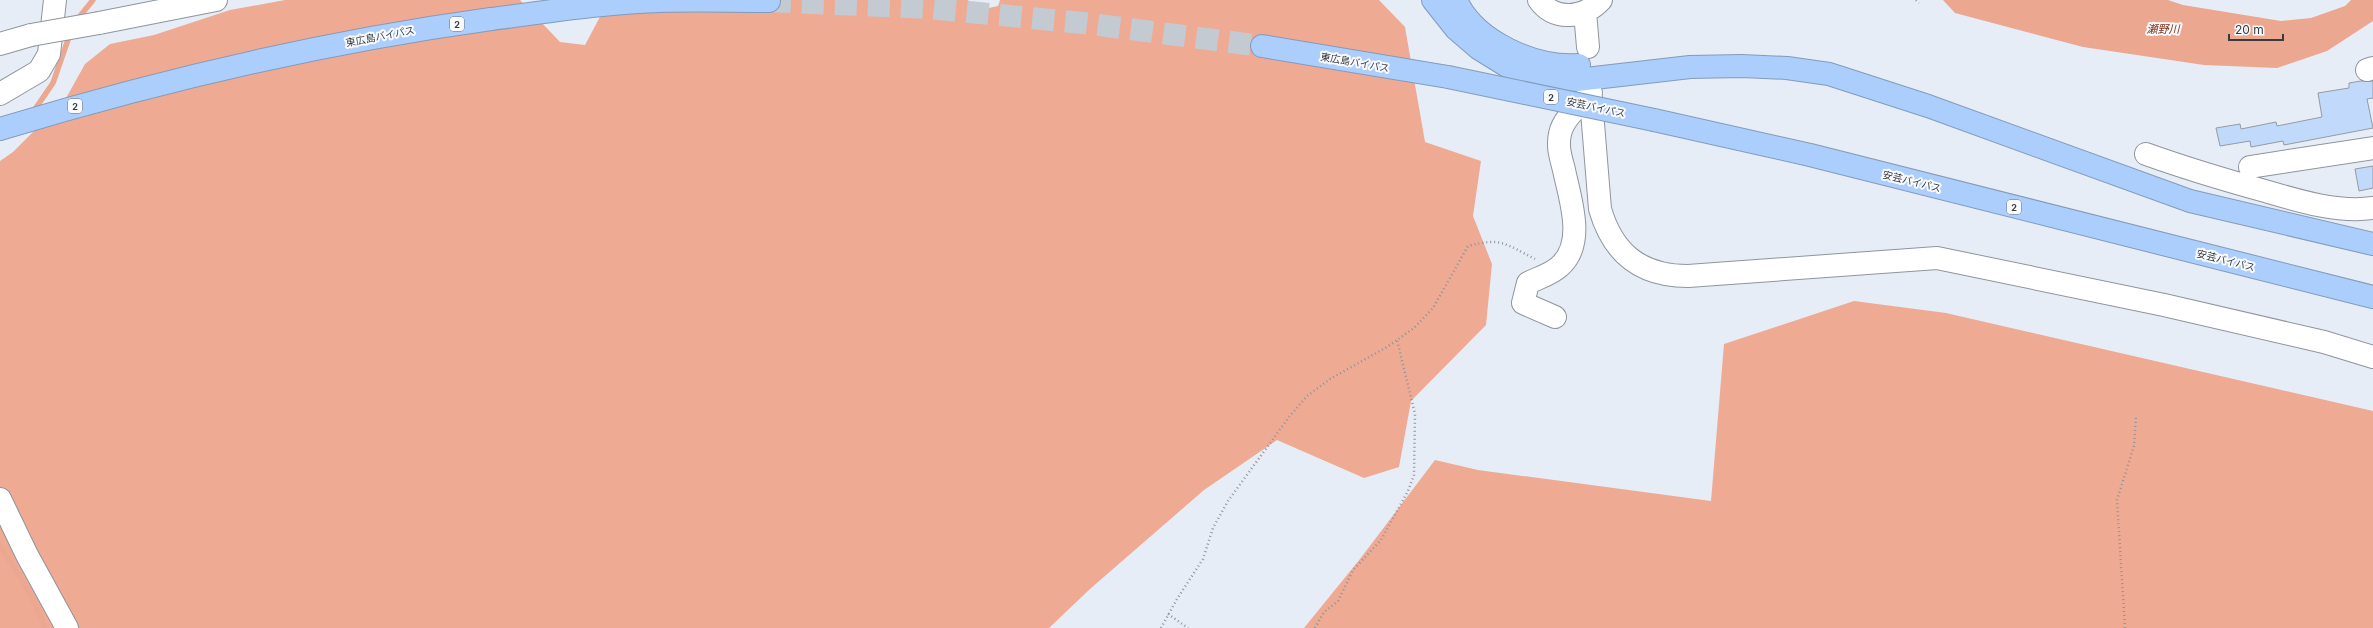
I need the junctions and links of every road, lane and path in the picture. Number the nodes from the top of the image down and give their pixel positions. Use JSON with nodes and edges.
{"nodes":[{"id":1,"x":55,"y":0,"type":"edge"},
{"id":2,"x":216,"y":0,"type":"edge"},
{"id":3,"x":1433,"y":0,"type":"edge"},
{"id":4,"x":1456,"y":0,"type":"edge"},
{"id":5,"x":1539,"y":0,"type":"edge"},
{"id":6,"x":1916,"y":0,"type":"edge"},
{"id":7,"x":769,"y":1,"type":"edge"},
{"id":8,"x":1919,"y":3,"type":"dead end"},
{"id":9,"x":1593,"y":6,"type":"edge"},
{"id":10,"x":0,"y":44,"type":"edge"},
{"id":11,"x":1262,"y":46,"type":"tunnel mouth"},
{"id":12,"x":1588,"y":47,"type":"dead end"},
{"id":13,"x":1448,"y":77,"type":"joint"},
{"id":14,"x":0,"y":94,"type":"edge"},
{"id":15,"x":0,"y":129,"type":"edge"},
{"id":16,"x":2373,"y":148,"type":"edge"},
{"id":17,"x":2146,"y":154,"type":"dead end"},
{"id":18,"x":2250,"y":168,"type":"dead end"},
{"id":19,"x":2373,"y":208,"type":"edge"},
{"id":20,"x":2373,"y":228,"type":"edge"},
{"id":21,"x":2373,"y":244,"type":"edge"},
{"id":22,"x":1547,"y":274,"type":"junction"},
{"id":23,"x":2373,"y":296,"type":"edge"},
{"id":24,"x":1555,"y":317,"type":"dead end"},
{"id":25,"x":1397,"y":340,"type":"junction"},
{"id":26,"x":2373,"y":357,"type":"edge"},
{"id":27,"x":2136,"y":415,"type":"dead end"},
{"id":28,"x":0,"y":500,"type":"edge"},
{"id":29,"x":1168,"y":614,"type":"junction"},
{"id":30,"x":67,"y":628,"type":"edge"},
{"id":31,"x":1161,"y":628,"type":"edge"},
{"id":32,"x":1188,"y":628,"type":"edge"},
{"id":33,"x":1314,"y":628,"type":"edge"},
{"id":34,"x":2125,"y":628,"type":"edge"}],
"edges":[{"from":1,"to":14,"type":"street"},
{"from":2,"to":10,"type":"street","bridge":true},
{"from":3,"to":21,"type":"highway"},
{"from":4,"to":20,"type":"highway"},
{"from":5,"to":9,"type":"street"},
{"from":6,"to":8,"type":"path"},
{"from":7,"to":15,"type":"highway","name":"東広島バイパス","number":"2"},
{"from":9,"to":12,"type":"street"},
{"from":11,"to":13,"type":"highway","name":"東広島バイパス","number":"2"},
{"from":13,"to":23,"type":"highway","name":"安芸バイパス","number":"2","bridge":true},
{"from":16,"to":18,"type":"street"},
{"from":17,"to":19,"type":"street"},
{"from":22,"to":24,"type":"street"},
{"from":22,"to":25,"type":"path"},
{"from":22,"to":26,"type":"street"},
{"from":25,"to":29,"type":"path"},
{"from":25,"to":33,"type":"path"},
{"from":27,"to":34,"type":"path"},
{"from":28,"to":30,"type":"street"},
{"from":29,"to":31,"type":"path"},
{"from":29,"to":32,"type":"path"}]}
